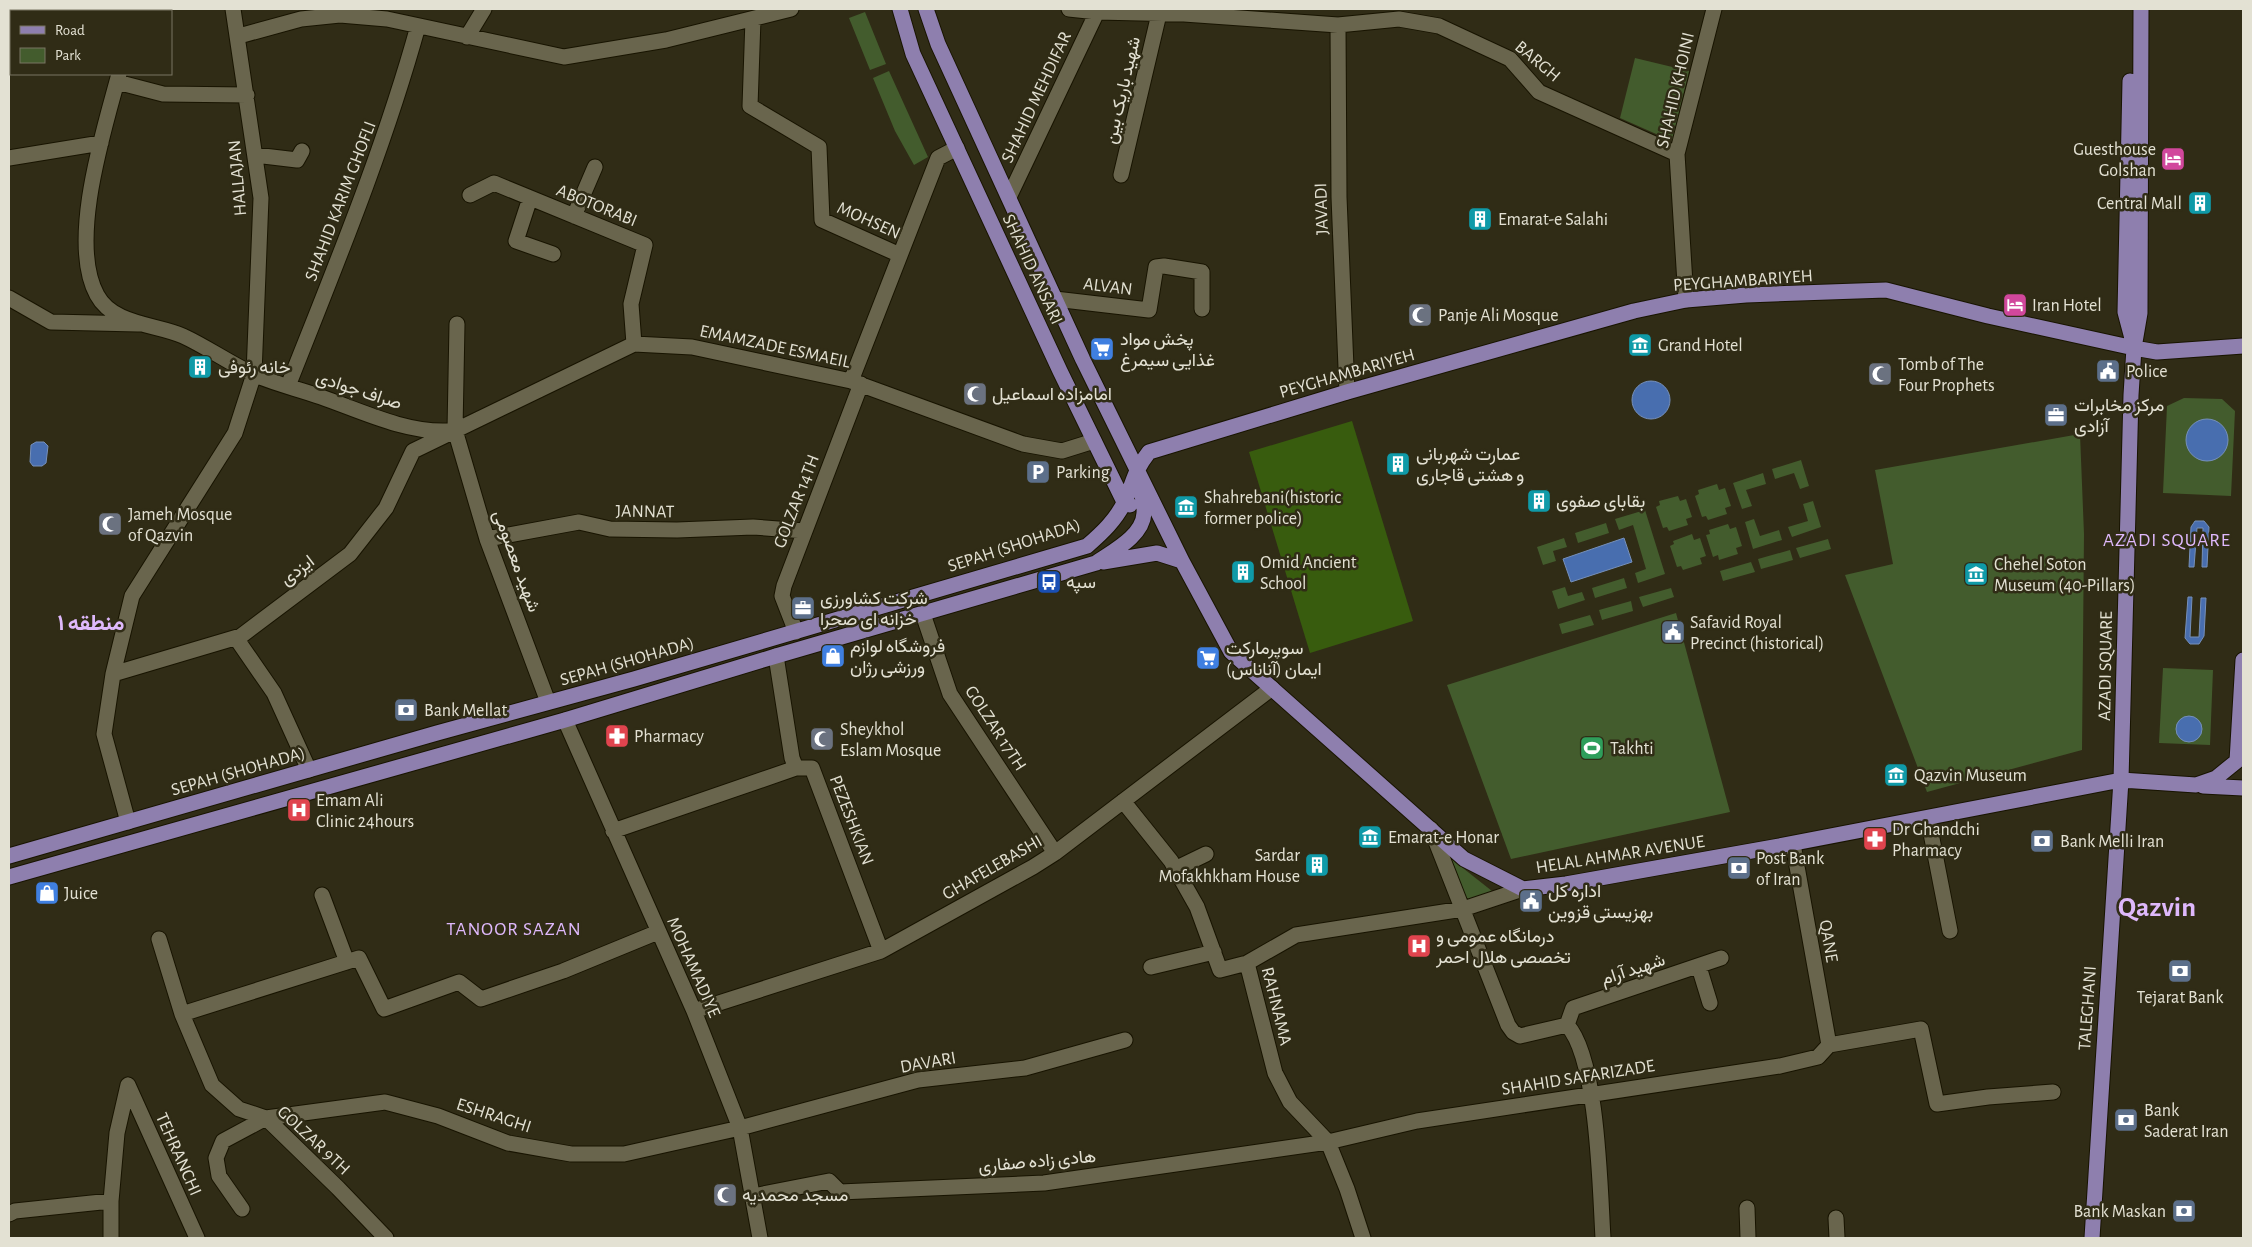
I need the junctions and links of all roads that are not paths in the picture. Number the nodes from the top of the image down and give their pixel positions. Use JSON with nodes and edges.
{"nodes":[{"id":1,"x":233,"y":9,"type":"edge"},
{"id":2,"x":484,"y":9,"type":"edge"},
{"id":3,"x":791,"y":9,"type":"edge"},
{"id":4,"x":900,"y":9,"type":"edge"},
{"id":5,"x":926,"y":9,"type":"edge"},
{"id":6,"x":1070,"y":9,"type":"edge"},
{"id":7,"x":1714,"y":9,"type":"edge"},
{"id":8,"x":2131,"y":9,"type":"edge"},
{"id":9,"x":2140,"y":9,"type":"edge"},
{"id":10,"x":1097,"y":12,"type":"junction"},
{"id":11,"x":1184,"y":12,"type":"edge"},
{"id":12,"x":361,"y":13,"type":"edge"},
{"id":13,"x":1159,"y":14,"type":"junction"},
{"id":14,"x":1399,"y":14,"type":"edge"},
{"id":15,"x":753,"y":19,"type":"junction"},
{"id":16,"x":1338,"y":25,"type":"junction"},
{"id":17,"x":418,"y":26,"type":"junction"},
{"id":18,"x":239,"y":36,"type":"junction"},
{"id":19,"x":467,"y":37,"type":"junction"},
{"id":20,"x":118,"y":78,"type":"edge"},
{"id":21,"x":247,"y":96,"type":"junction"},
{"id":22,"x":100,"y":143,"type":"junction"},
{"id":23,"x":957,"y":148,"type":"junction"},
{"id":24,"x":302,"y":151,"type":"dead end"},
{"id":25,"x":1678,"y":154,"type":"junction"},
{"id":26,"x":255,"y":155,"type":"junction"},
{"id":27,"x":9,"y":158,"type":"edge"},
{"id":28,"x":595,"y":167,"type":"dead end"},
{"id":29,"x":1121,"y":175,"type":"dead end"},
{"id":30,"x":470,"y":195,"type":"dead end"},
{"id":31,"x":1009,"y":197,"type":"junction"},
{"id":32,"x":530,"y":198,"type":"junction"},
{"id":33,"x":574,"y":216,"type":"junction"},
{"id":34,"x":553,"y":254,"type":"dead end"},
{"id":35,"x":900,"y":255,"type":"junction"},
{"id":36,"x":9,"y":298,"type":"edge"},
{"id":37,"x":1055,"y":299,"type":"junction"},
{"id":38,"x":1686,"y":300,"type":"junction"},
{"id":39,"x":1202,"y":309,"type":"dead end"},
{"id":40,"x":140,"y":324,"type":"junction"},
{"id":41,"x":457,"y":324,"type":"dead end"},
{"id":42,"x":634,"y":344,"type":"junction"},
{"id":43,"x":2243,"y":346,"type":"edge"},
{"id":44,"x":2134,"y":348,"type":"junction"},
{"id":45,"x":1083,"y":360,"type":"junction"},
{"id":46,"x":1060,"y":371,"type":"junction"},
{"id":47,"x":254,"y":374,"type":"junction"},
{"id":48,"x":856,"y":383,"type":"junction"},
{"id":49,"x":288,"y":386,"type":"junction"},
{"id":50,"x":1347,"y":392,"type":"junction"},
{"id":51,"x":454,"y":430,"type":"junction"},
{"id":52,"x":1094,"y":441,"type":"junction"},
{"id":53,"x":1137,"y":467,"type":"junction"},
{"id":54,"x":1124,"y":502,"type":"junction"},
{"id":55,"x":1144,"y":514,"type":"junction"},
{"id":56,"x":1162,"y":521,"type":"junction"},
{"id":57,"x":805,"y":531,"type":"junction"},
{"id":58,"x":487,"y":539,"type":"junction"},
{"id":59,"x":1182,"y":561,"type":"junction"},
{"id":60,"x":1096,"y":563,"type":"junction"},
{"id":61,"x":923,"y":614,"type":"junction"},
{"id":62,"x":796,"y":632,"type":"junction"},
{"id":63,"x":236,"y":638,"type":"junction"},
{"id":64,"x":776,"y":656,"type":"junction"},
{"id":65,"x":2243,"y":660,"type":"edge"},
{"id":66,"x":113,"y":674,"type":"junction"},
{"id":67,"x":1272,"y":688,"type":"junction"},
{"id":68,"x":548,"y":702,"type":"junction"},
{"id":69,"x":565,"y":720,"type":"junction"},
{"id":70,"x":796,"y":768,"type":"junction"},
{"id":71,"x":309,"y":770,"type":"junction"},
{"id":72,"x":2121,"y":780,"type":"junction"},
{"id":73,"x":2196,"y":785,"type":"junction"},
{"id":74,"x":2243,"y":788,"type":"edge"},
{"id":75,"x":1123,"y":801,"type":"junction"},
{"id":76,"x":1928,"y":818,"type":"junction"},
{"id":77,"x":128,"y":822,"type":"junction"},
{"id":78,"x":1431,"y":829,"type":"junction"},
{"id":79,"x":613,"y":831,"type":"junction"},
{"id":80,"x":1793,"y":844,"type":"junction"},
{"id":81,"x":1055,"y":853,"type":"junction"},
{"id":82,"x":1206,"y":854,"type":"dead end"},
{"id":83,"x":9,"y":856,"type":"edge"},
{"id":84,"x":1176,"y":869,"type":"junction"},
{"id":85,"x":9,"y":877,"type":"edge"},
{"id":86,"x":1523,"y":889,"type":"junction"},
{"id":87,"x":322,"y":895,"type":"dead end"},
{"id":88,"x":1463,"y":909,"type":"junction"},
{"id":89,"x":1950,"y":931,"type":"dead end"},
{"id":90,"x":658,"y":932,"type":"junction"},
{"id":91,"x":159,"y":940,"type":"dead end"},
{"id":92,"x":881,"y":951,"type":"junction"},
{"id":93,"x":1214,"y":952,"type":"junction"},
{"id":94,"x":1721,"y":958,"type":"dead end"},
{"id":95,"x":347,"y":962,"type":"junction"},
{"id":96,"x":1247,"y":963,"type":"junction"},
{"id":97,"x":1699,"y":967,"type":"junction"},
{"id":98,"x":1151,"y":968,"type":"dead end"},
{"id":99,"x":1710,"y":1003,"type":"dead end"},
{"id":100,"x":694,"y":1011,"type":"junction"},
{"id":101,"x":182,"y":1014,"type":"junction"},
{"id":102,"x":1567,"y":1025,"type":"junction"},
{"id":103,"x":1124,"y":1040,"type":"dead end"},
{"id":104,"x":1829,"y":1045,"type":"junction"},
{"id":105,"x":2053,"y":1092,"type":"dead end"},
{"id":106,"x":1592,"y":1094,"type":"junction"},
{"id":107,"x":266,"y":1118,"type":"junction"},
{"id":108,"x":740,"y":1128,"type":"junction"},
{"id":109,"x":1328,"y":1142,"type":"junction"},
{"id":110,"x":752,"y":1196,"type":"junction"},
{"id":111,"x":111,"y":1201,"type":"junction"},
{"id":112,"x":1747,"y":1208,"type":"dead end"},
{"id":113,"x":242,"y":1209,"type":"dead end"},
{"id":114,"x":9,"y":1214,"type":"edge"},
{"id":115,"x":1836,"y":1218,"type":"dead end"},
{"id":116,"x":111,"y":1238,"type":"edge"},
{"id":117,"x":197,"y":1238,"type":"edge"},
{"id":118,"x":386,"y":1238,"type":"edge"},
{"id":119,"x":760,"y":1238,"type":"edge"},
{"id":120,"x":1363,"y":1238,"type":"edge"},
{"id":121,"x":1603,"y":1238,"type":"edge"},
{"id":122,"x":1748,"y":1238,"type":"edge"},
{"id":123,"x":1837,"y":1238,"type":"edge"},
{"id":124,"x":2092,"y":1238,"type":"edge"}],
"edges":[{"from":1,"to":18,"type":"street","name":"HALLAJAN"},
{"from":2,"to":19,"type":"street"},
{"from":3,"to":15,"type":"street"},
{"from":4,"to":23,"type":"main road","name":"SHAHID ANSARI"},
{"from":5,"to":31,"type":"main road","name":"SHAHID ANSARI"},
{"from":6,"to":10,"type":"street","name":"BARGH"},
{"from":7,"to":25,"type":"street","name":"SHAHID KHOINI"},
{"from":8,"to":44,"type":"main road"},
{"from":9,"to":44,"type":"main road"},
{"from":10,"to":13,"type":"street","name":"BARGH"},
{"from":10,"to":31,"type":"street","name":"SHAHID MEHDIFAR"},
{"from":11,"to":13,"type":"street","name":"BARGH"},
{"from":11,"to":16,"type":"street","name":"BARGH"},
{"from":12,"to":17,"type":"street"},
{"from":12,"to":18,"type":"street"},
{"from":13,"to":29,"type":"street","name":"شهید باریک بین"},
{"from":14,"to":16,"type":"street","name":"BARGH"},
{"from":14,"to":25,"type":"street","name":"BARGH"},
{"from":15,"to":19,"type":"street"},
{"from":15,"to":35,"type":"street","name":"MOHSEN"},
{"from":16,"to":50,"type":"street","name":"JAVADI"},
{"from":17,"to":19,"type":"street"},
{"from":17,"to":49,"type":"street","name":"SHAHID KARIM GHOFLI"},
{"from":18,"to":21,"type":"street","name":"HALLAJAN"},
{"from":20,"to":21,"type":"street"},
{"from":20,"to":22,"type":"street"},
{"from":21,"to":26,"type":"street","name":"HALLAJAN"},
{"from":22,"to":27,"type":"street"},
{"from":22,"to":40,"type":"street"},
{"from":23,"to":35,"type":"street","name":"GOLZAR 14TH"},
{"from":23,"to":46,"type":"main road","name":"SHAHID ANSARI"},
{"from":24,"to":26,"type":"street"},
{"from":25,"to":38,"type":"street","name":"SHAHID KHOINI"},
{"from":26,"to":47,"type":"street","name":"HALLAJAN"},
{"from":28,"to":33,"type":"street"},
{"from":30,"to":32,"type":"street","name":"ABOTORABI"},
{"from":31,"to":37,"type":"main road","name":"SHAHID ANSARI"},
{"from":32,"to":33,"type":"street","name":"ABOTORABI"},
{"from":32,"to":34,"type":"street"},
{"from":33,"to":42,"type":"street","name":"ABOTORABI"},
{"from":35,"to":48,"type":"street","name":"GOLZAR 14TH"},
{"from":36,"to":40,"type":"street"},
{"from":37,"to":39,"type":"street","name":"ALVAN"},
{"from":37,"to":45,"type":"main road","name":"SHAHID ANSARI"},
{"from":38,"to":44,"type":"main road","name":"PEYGHAMBARIYEH"},
{"from":38,"to":50,"type":"main road","name":"PEYGHAMBARIYEH"},
{"from":40,"to":47,"type":"street","name":"صراف جوادی"},
{"from":41,"to":51,"type":"street","name":"شهید معصومی"},
{"from":42,"to":48,"type":"street","name":"EMAMZADE ESMAEIL"},
{"from":42,"to":51,"type":"street","name":"EMAMZADE ESMAEIL"},
{"from":43,"to":44,"type":"main road"},
{"from":44,"to":72,"type":"main road","name":"AZADI SQUARE"},
{"from":45,"to":46,"type":"main road"},
{"from":45,"to":53,"type":"main road","name":"SHAHID ANSARI"},
{"from":46,"to":52,"type":"main road","name":"SHAHID ANSARI"},
{"from":47,"to":49,"type":"street","name":"صراف جوادی"},
{"from":47,"to":66,"type":"street","name":"HALLAJAN"},
{"from":48,"to":52,"type":"street","name":"EMAMZADE ESMAEIL"},
{"from":48,"to":57,"type":"street","name":"GOLZAR 14TH"},
{"from":49,"to":51,"type":"street","name":"صراف جوادی"},
{"from":50,"to":53,"type":"main road","name":"PEYGHAMBARIYEH"},
{"from":51,"to":58,"type":"street","name":"شهید معصومی"},
{"from":51,"to":63,"type":"street","name":"ایزدی"},
{"from":52,"to":54,"type":"main road","name":"SHAHID ANSARI"},
{"from":53,"to":54,"type":"main road","name":"SEPAH (SHOHADA)"},
{"from":53,"to":55,"type":"main road"},
{"from":53,"to":56,"type":"main road","name":"HELAL AHMAR AVENUE"},
{"from":54,"to":55,"type":"main road"},
{"from":54,"to":62,"type":"main road","name":"SEPAH (SHOHADA)"},
{"from":55,"to":56,"type":"main road"},
{"from":55,"to":60,"type":"main road"},
{"from":56,"to":59,"type":"main road","name":"HELAL AHMAR AVENUE"},
{"from":57,"to":58,"type":"street","name":"JANNAT"},
{"from":57,"to":62,"type":"street","name":"GOLZAR 14TH"},
{"from":58,"to":68,"type":"street","name":"شهید معصومی"},
{"from":59,"to":60,"type":"main road"},
{"from":59,"to":67,"type":"main road","name":"HELAL AHMAR AVENUE"},
{"from":60,"to":61,"type":"main road"},
{"from":61,"to":64,"type":"main road"},
{"from":61,"to":81,"type":"street","name":"GOLZAR 17TH"},
{"from":62,"to":68,"type":"main road","name":"SEPAH (SHOHADA)"},
{"from":63,"to":66,"type":"street","name":"ایزدی"},
{"from":63,"to":71,"type":"street"},
{"from":64,"to":69,"type":"main road"},
{"from":64,"to":70,"type":"street"},
{"from":65,"to":73,"type":"main road"},
{"from":66,"to":77,"type":"street","name":"HALLAJAN"},
{"from":67,"to":75,"type":"street","name":"GHAFELEBASHI"},
{"from":67,"to":78,"type":"main road","name":"HELAL AHMAR AVENUE"},
{"from":68,"to":71,"type":"main road","name":"SEPAH (SHOHADA)"},
{"from":69,"to":79,"type":"street","name":"MOHAMADIYE"},
{"from":69,"to":85,"type":"main road"},
{"from":70,"to":79,"type":"street"},
{"from":70,"to":92,"type":"street","name":"PEZESHKIAN"},
{"from":71,"to":77,"type":"main road","name":"SEPAH (SHOHADA)"},
{"from":72,"to":73,"type":"main road"},
{"from":72,"to":76,"type":"main road","name":"HELAL AHMAR AVENUE"},
{"from":72,"to":124,"type":"main road","name":"TALEGHANI"},
{"from":73,"to":74,"type":"main road"},
{"from":75,"to":81,"type":"street","name":"GHAFELEBASHI"},
{"from":75,"to":84,"type":"street","name":"RAHNAMA"},
{"from":76,"to":80,"type":"main road","name":"HELAL AHMAR AVENUE"},
{"from":76,"to":89,"type":"street"},
{"from":77,"to":83,"type":"main road","name":"SEPAH (SHOHADA)"},
{"from":78,"to":86,"type":"main road","name":"HELAL AHMAR AVENUE"},
{"from":78,"to":88,"type":"street"},
{"from":79,"to":90,"type":"street","name":"MOHAMADIYE"},
{"from":80,"to":86,"type":"main road","name":"HELAL AHMAR AVENUE"},
{"from":80,"to":104,"type":"street","name":"QANE"},
{"from":81,"to":92,"type":"street","name":"GHAFELEBASHI"},
{"from":82,"to":84,"type":"street"},
{"from":84,"to":93,"type":"street","name":"RAHNAMA"},
{"from":86,"to":88,"type":"street"},
{"from":87,"to":95,"type":"street"},
{"from":88,"to":96,"type":"street"},
{"from":88,"to":102,"type":"street"},
{"from":90,"to":95,"type":"street"},
{"from":90,"to":100,"type":"street","name":"MOHAMADIYE"},
{"from":91,"to":101,"type":"street","name":"GOLZAR 9TH"},
{"from":92,"to":100,"type":"street","name":"GHAFELEBASHI"},
{"from":93,"to":96,"type":"street","name":"RAHNAMA"},
{"from":93,"to":98,"type":"street"},
{"from":94,"to":97,"type":"street","name":"شهید آرام"},
{"from":95,"to":101,"type":"street"},
{"from":96,"to":109,"type":"street","name":"RAHNAMA"},
{"from":97,"to":99,"type":"street"},
{"from":97,"to":102,"type":"street","name":"شهید آرام"},
{"from":100,"to":108,"type":"street","name":"MOHAMADIYE"},
{"from":101,"to":107,"type":"street","name":"GOLZAR 9TH"},
{"from":102,"to":106,"type":"street"},
{"from":103,"to":108,"type":"street","name":"DAVARI"},
{"from":104,"to":105,"type":"street"},
{"from":104,"to":106,"type":"street","name":"SHAHID SAFARIZADE"},
{"from":106,"to":109,"type":"street","name":"SHAHID SAFARIZADE"},
{"from":106,"to":121,"type":"street"},
{"from":107,"to":108,"type":"street","name":"ESHRAGHI"},
{"from":107,"to":113,"type":"street"},
{"from":107,"to":118,"type":"street","name":"GOLZAR 9TH"},
{"from":108,"to":110,"type":"street","name":"MOHAMADIYE"},
{"from":109,"to":110,"type":"street","name":"هادی زاده صفاری"},
{"from":109,"to":120,"type":"street"},
{"from":110,"to":119,"type":"street","name":"MOHAMADIYE"},
{"from":111,"to":114,"type":"street"},
{"from":111,"to":116,"type":"street"},
{"from":111,"to":117,"type":"street","name":"TEHRANCHI"},
{"from":112,"to":122,"type":"street"},
{"from":115,"to":123,"type":"street"}]}
